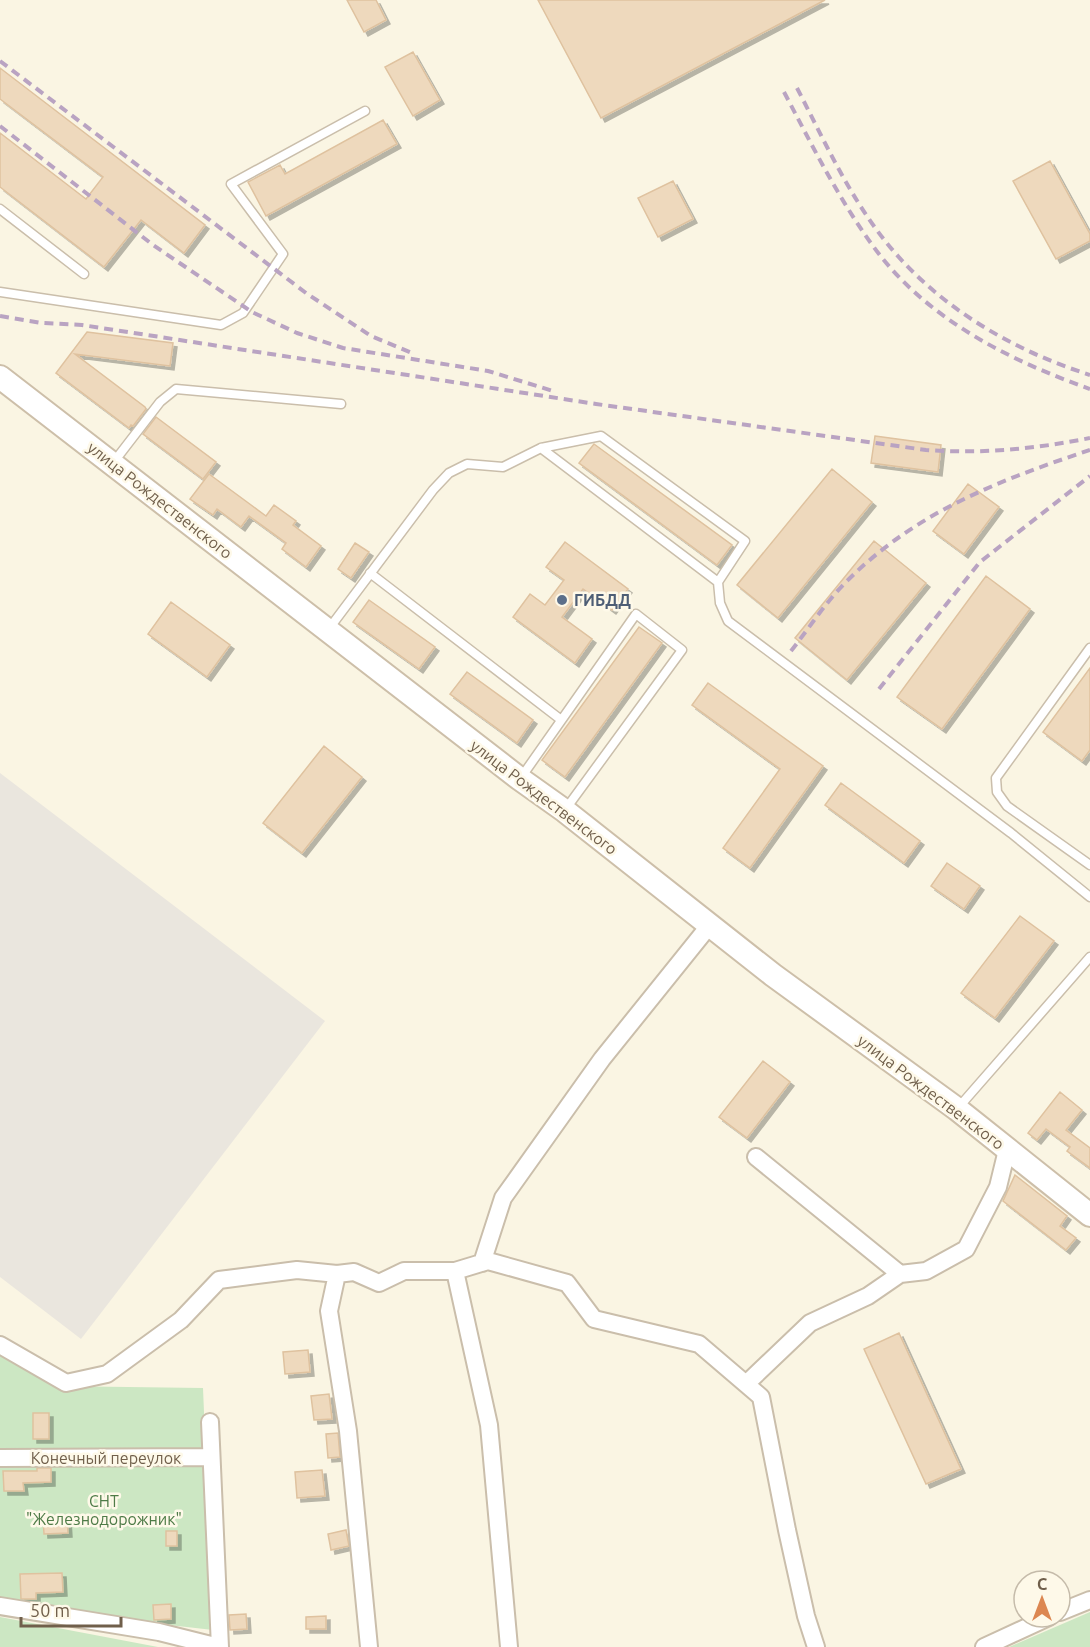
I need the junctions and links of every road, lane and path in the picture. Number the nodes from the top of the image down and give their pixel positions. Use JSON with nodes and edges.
{"nodes":[{"id":1,"x":365,"y":111,"type":"dead end"},
{"id":2,"x":0,"y":209,"type":"edge"},
{"id":3,"x":84,"y":274,"type":"dead end"},
{"id":4,"x":0,"y":292,"type":"edge"},
{"id":5,"x":0,"y":377,"type":"edge"},
{"id":6,"x":341,"y":404,"type":"dead end"},
{"id":7,"x":542,"y":448,"type":"junction"},
{"id":8,"x":112,"y":464,"type":"junction"},
{"id":9,"x":370,"y":573,"type":"junction"},
{"id":10,"x":718,"y":582,"type":"junction"},
{"id":11,"x":328,"y":630,"type":"junction"},
{"id":12,"x":1090,"y":648,"type":"edge"},
{"id":13,"x":560,"y":719,"type":"junction"},
{"id":14,"x":519,"y":779,"type":"junction"},
{"id":15,"x":565,"y":811,"type":"junction"},
{"id":16,"x":1090,"y":865,"type":"edge"},
{"id":17,"x":1090,"y":897,"type":"edge"},
{"id":18,"x":709,"y":926,"type":"junction"},
{"id":19,"x":1090,"y":957,"type":"edge"},
{"id":20,"x":957,"y":1109,"type":"junction"},
{"id":21,"x":1007,"y":1150,"type":"junction"},
{"id":22,"x":756,"y":1157,"type":"dead end"},
{"id":23,"x":1090,"y":1201,"type":"edge"},
{"id":24,"x":1090,"y":1215,"type":"edge"},
{"id":25,"x":482,"y":1263,"type":"junction"},
{"id":26,"x":455,"y":1271,"type":"junction"},
{"id":27,"x":337,"y":1274,"type":"junction"},
{"id":28,"x":900,"y":1274,"type":"junction"},
{"id":29,"x":0,"y":1345,"type":"edge"},
{"id":30,"x":746,"y":1384,"type":"junction"},
{"id":31,"x":210,"y":1422,"type":"dead end"},
{"id":32,"x":211,"y":1457,"type":"junction"},
{"id":33,"x":0,"y":1458,"type":"edge"},
{"id":34,"x":1090,"y":1600,"type":"edge"},
{"id":35,"x":0,"y":1606,"type":"edge"},
{"id":36,"x":1072,"y":1607,"type":"edge"},
{"id":37,"x":1023,"y":1629,"type":"edge"},
{"id":38,"x":220,"y":1647,"type":"edge"},
{"id":39,"x":369,"y":1647,"type":"edge"},
{"id":40,"x":509,"y":1647,"type":"edge"},
{"id":41,"x":816,"y":1647,"type":"edge"},
{"id":42,"x":984,"y":1647,"type":"edge"}],
"edges":[{"from":1,"to":4,"type":"lane"},
{"from":2,"to":3,"type":"lane"},
{"from":5,"to":8,"type":"main road","name":"улица Рождественского"},
{"from":6,"to":8,"type":"lane"},
{"from":7,"to":9,"type":"lane"},
{"from":7,"to":10,"type":"lane"},
{"from":7,"to":10,"type":"lane"},
{"from":8,"to":11,"type":"main road","name":"улица Рождественского"},
{"from":9,"to":11,"type":"lane"},
{"from":9,"to":13,"type":"lane"},
{"from":10,"to":17,"type":"lane"},
{"from":11,"to":14,"type":"main road","name":"улица Рождественского"},
{"from":12,"to":16,"type":"lane"},
{"from":13,"to":14,"type":"lane"},
{"from":13,"to":15,"type":"lane"},
{"from":14,"to":15,"type":"main road","name":"улица Рождественского"},
{"from":15,"to":18,"type":"main road","name":"улица Рождественского"},
{"from":18,"to":20,"type":"main road","name":"улица Рождественского"},
{"from":18,"to":25,"type":"street"},
{"from":19,"to":20,"type":"lane"},
{"from":20,"to":21,"type":"main road","name":"улица Рождественского"},
{"from":20,"to":23,"type":"main road"},
{"from":21,"to":24,"type":"main road","name":"улица Рождественского"},
{"from":21,"to":28,"type":"street"},
{"from":22,"to":28,"type":"street"},
{"from":25,"to":26,"type":"street"},
{"from":25,"to":30,"type":"street"},
{"from":26,"to":27,"type":"street"},
{"from":26,"to":40,"type":"street"},
{"from":27,"to":29,"type":"street"},
{"from":27,"to":39,"type":"street"},
{"from":28,"to":30,"type":"street"},
{"from":30,"to":41,"type":"street"},
{"from":31,"to":32,"type":"street"},
{"from":32,"to":33,"type":"street","name":"Конечный переулок"},
{"from":32,"to":38,"type":"street"},
{"from":34,"to":36,"type":"street"},
{"from":35,"to":38,"type":"street"},
{"from":37,"to":42,"type":"street"}]}
